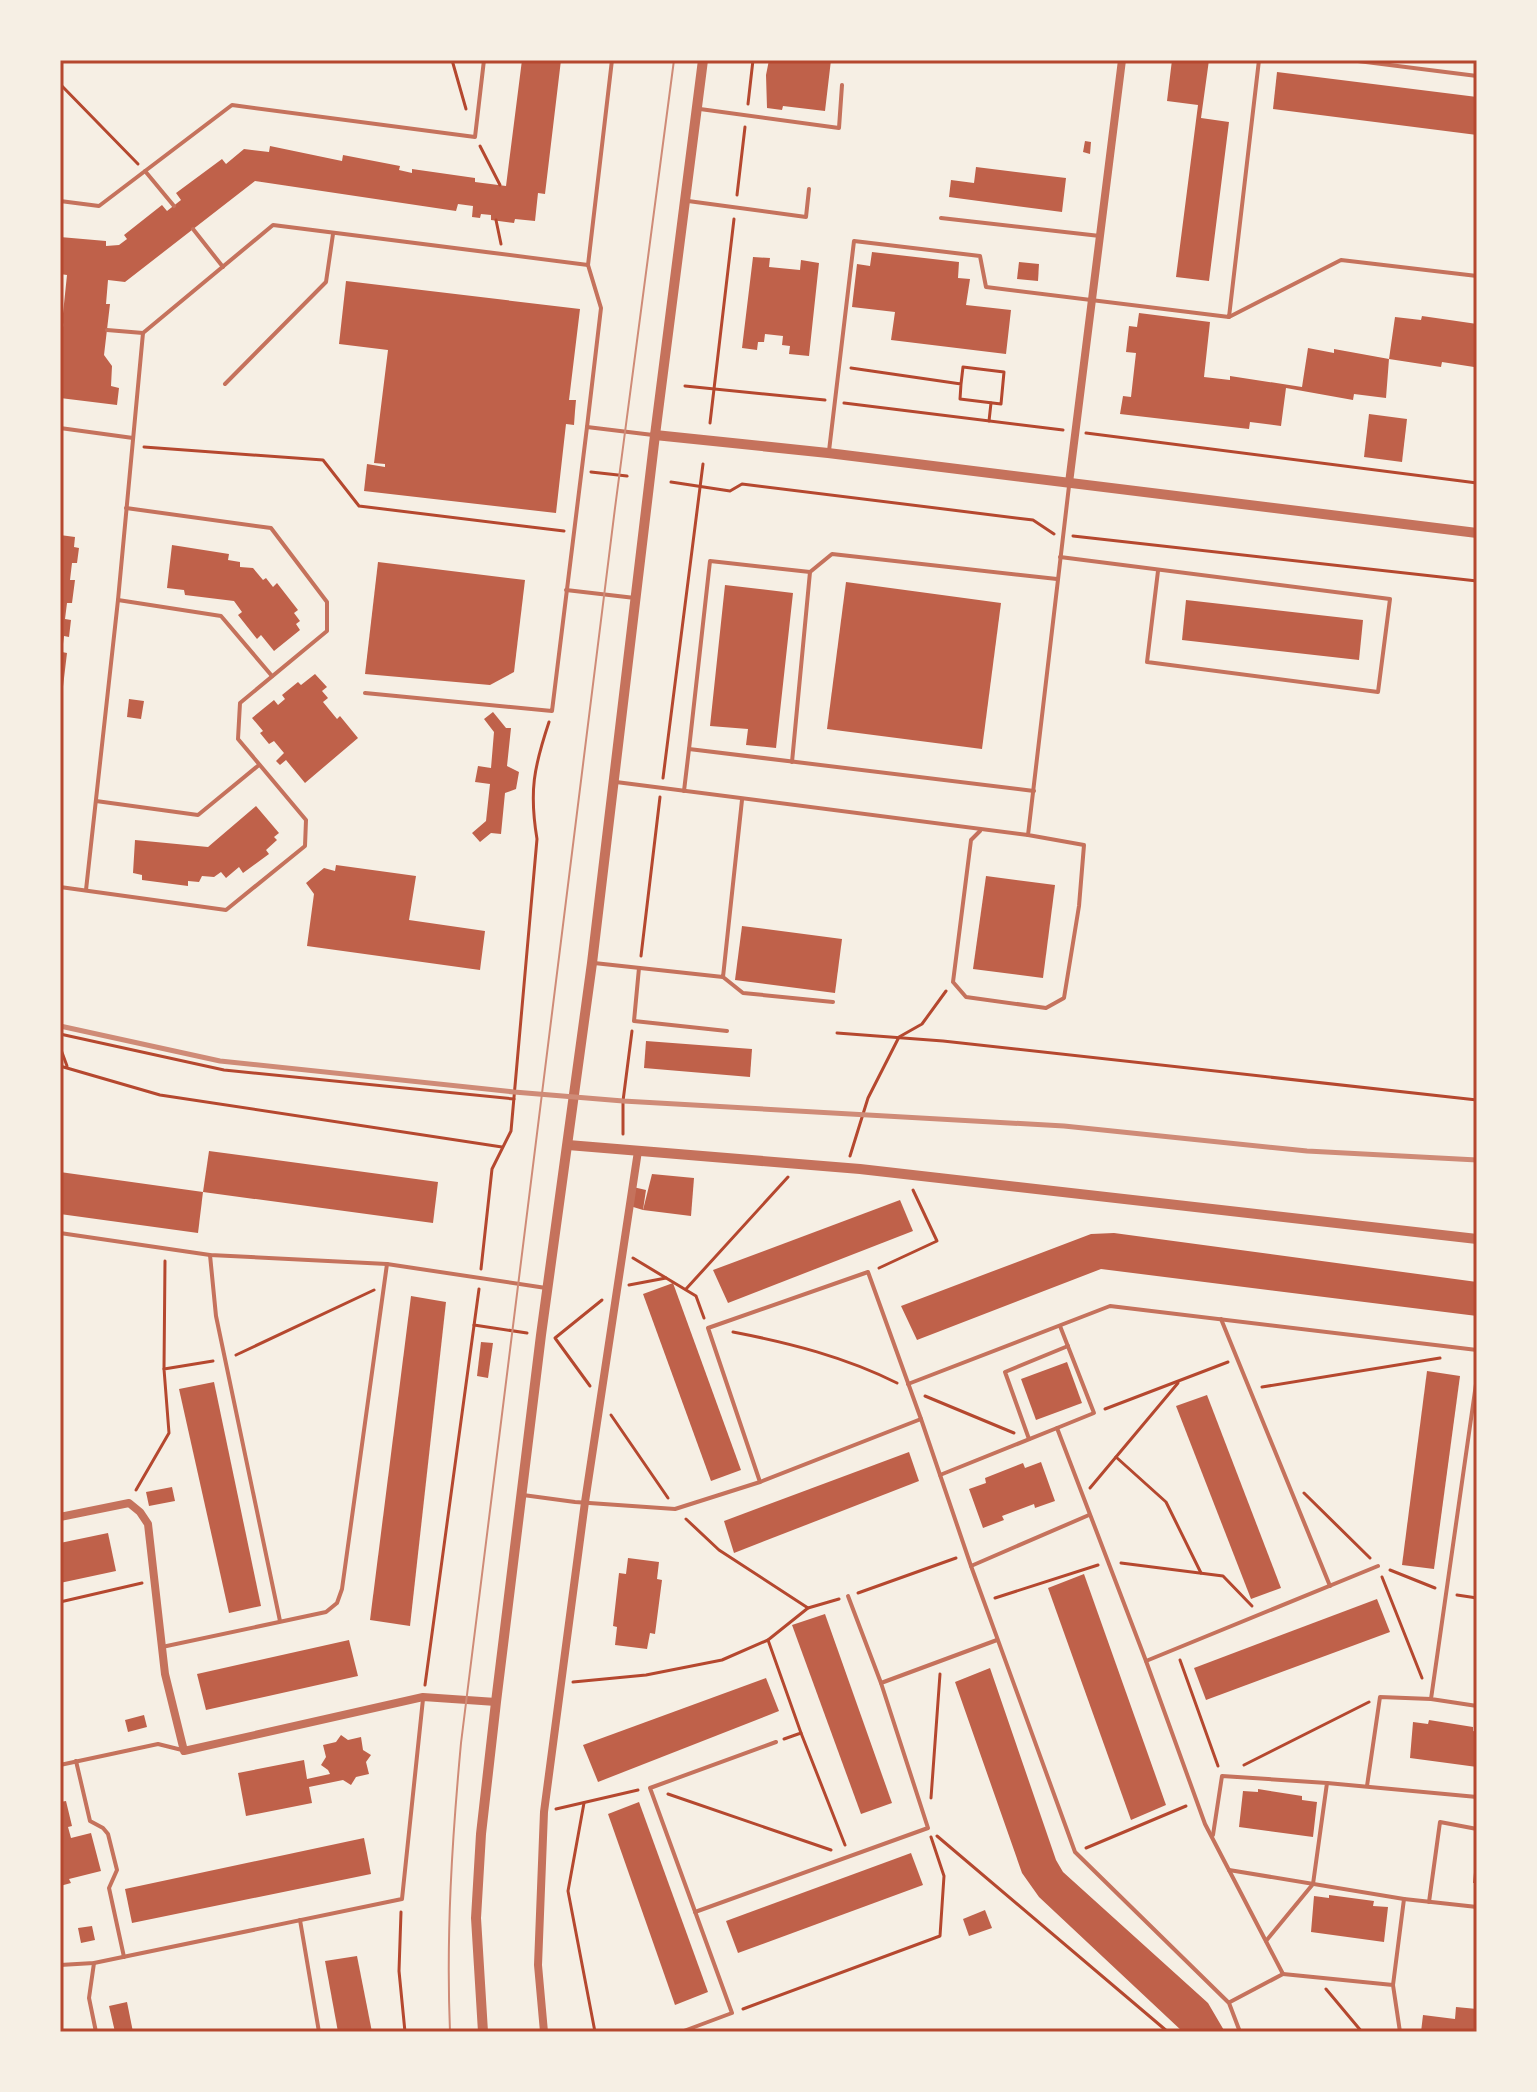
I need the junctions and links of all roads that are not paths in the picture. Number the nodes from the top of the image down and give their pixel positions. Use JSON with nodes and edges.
{"nodes":[{"id":1,"x":484,"y":60,"type":"edge"},
{"id":2,"x":612,"y":60,"type":"edge"},
{"id":3,"x":703,"y":60,"type":"edge"},
{"id":4,"x":1122,"y":60,"type":"edge"},
{"id":5,"x":1259,"y":60,"type":"edge"},
{"id":6,"x":1350,"y":60,"type":"edge"},
{"id":7,"x":1477,"y":76,"type":"edge"},
{"id":8,"x":842,"y":85,"type":"dead end"},
{"id":9,"x":697,"y":109,"type":"junction"},
{"id":10,"x":145,"y":171,"type":"junction"},
{"id":11,"x":809,"y":189,"type":"dead end"},
{"id":12,"x":60,"y":201,"type":"edge"},
{"id":13,"x":685,"y":201,"type":"junction"},
{"id":14,"x":174,"y":206,"type":"dead end"},
{"id":15,"x":941,"y":218,"type":"dead end"},
{"id":16,"x":193,"y":229,"type":"dead end"},
{"id":17,"x":333,"y":234,"type":"junction"},
{"id":18,"x":1100,"y":236,"type":"junction"},
{"id":19,"x":588,"y":265,"type":"junction"},
{"id":20,"x":223,"y":267,"type":"junction"},
{"id":21,"x":1477,"y":276,"type":"edge"},
{"id":22,"x":1091,"y":302,"type":"junction"},
{"id":23,"x":1229,"y":317,"type":"junction"},
{"id":24,"x":107,"y":330,"type":"dead end"},
{"id":25,"x":143,"y":333,"type":"junction"},
{"id":26,"x":225,"y":384,"type":"dead end"},
{"id":27,"x":587,"y":427,"type":"junction"},
{"id":28,"x":60,"y":428,"type":"edge"},
{"id":29,"x":655,"y":435,"type":"junction"},
{"id":30,"x":133,"y":438,"type":"junction"},
{"id":31,"x":828,"y":453,"type":"junction"},
{"id":32,"x":1069,"y":483,"type":"junction"},
{"id":33,"x":126,"y":508,"type":"junction"},
{"id":34,"x":1477,"y":533,"type":"edge"},
{"id":35,"x":1060,"y":557,"type":"junction"},
{"id":36,"x":1158,"y":571,"type":"junction"},
{"id":37,"x":810,"y":572,"type":"junction"},
{"id":38,"x":1057,"y":579,"type":"junction"},
{"id":39,"x":566,"y":590,"type":"junction"},
{"id":40,"x":635,"y":598,"type":"junction"},
{"id":41,"x":118,"y":600,"type":"junction"},
{"id":42,"x":272,"y":676,"type":"junction"},
{"id":43,"x":365,"y":693,"type":"dead end"},
{"id":44,"x":689,"y":749,"type":"junction"},
{"id":45,"x":792,"y":762,"type":"junction"},
{"id":46,"x":259,"y":765,"type":"junction"},
{"id":47,"x":614,"y":781,"type":"junction"},
{"id":48,"x":684,"y":791,"type":"junction"},
{"id":49,"x":1034,"y":791,"type":"junction"},
{"id":50,"x":742,"y":798,"type":"junction"},
{"id":51,"x":96,"y":801,"type":"junction"},
{"id":52,"x":980,"y":831,"type":"junction"},
{"id":53,"x":1028,"y":835,"type":"junction"},
{"id":54,"x":60,"y":887,"type":"edge"},
{"id":55,"x":86,"y":890,"type":"junction"},
{"id":56,"x":592,"y":963,"type":"junction"},
{"id":57,"x":639,"y":968,"type":"junction"},
{"id":58,"x":723,"y":977,"type":"junction"},
{"id":59,"x":833,"y":1002,"type":"dead end"},
{"id":60,"x":727,"y":1031,"type":"dead end"},
{"id":61,"x":568,"y":1145,"type":"junction"},
{"id":62,"x":638,"y":1151,"type":"junction"},
{"id":63,"x":60,"y":1233,"type":"edge"},
{"id":64,"x":1477,"y":1239,"type":"edge"},
{"id":65,"x":210,"y":1255,"type":"junction"},
{"id":66,"x":387,"y":1264,"type":"junction"},
{"id":67,"x":548,"y":1288,"type":"junction"},
{"id":68,"x":1221,"y":1319,"type":"junction"},
{"id":69,"x":1060,"y":1325,"type":"junction"},
{"id":70,"x":1068,"y":1346,"type":"junction"},
{"id":71,"x":1477,"y":1350,"type":"edge"},
{"id":72,"x":1477,"y":1377,"type":"edge"},
{"id":73,"x":909,"y":1387,"type":"junction"},
{"id":74,"x":921,"y":1419,"type":"junction"},
{"id":75,"x":1057,"y":1428,"type":"junction"},
{"id":76,"x":1029,"y":1439,"type":"junction"},
{"id":77,"x":940,"y":1475,"type":"junction"},
{"id":78,"x":760,"y":1482,"type":"junction"},
{"id":79,"x":521,"y":1494,"type":"junction"},
{"id":80,"x":585,"y":1502,"type":"junction"},
{"id":81,"x":1089,"y":1515,"type":"junction"},
{"id":82,"x":60,"y":1517,"type":"edge"},
{"id":83,"x":971,"y":1566,"type":"junction"},
{"id":84,"x":1378,"y":1566,"type":"road end"},
{"id":85,"x":1330,"y":1586,"type":"junction"},
{"id":86,"x":848,"y":1596,"type":"road end"},
{"id":87,"x":280,"y":1622,"type":"junction"},
{"id":88,"x":997,"y":1640,"type":"junction"},
{"id":89,"x":162,"y":1647,"type":"junction"},
{"id":90,"x":1146,"y":1661,"type":"junction"},
{"id":91,"x":881,"y":1683,"type":"junction"},
{"id":92,"x":423,"y":1697,"type":"junction"},
{"id":93,"x":1431,"y":1699,"type":"junction"},
{"id":94,"x":496,"y":1702,"type":"junction"},
{"id":95,"x":1477,"y":1706,"type":"edge"},
{"id":96,"x":776,"y":1742,"type":"road end"},
{"id":97,"x":184,"y":1751,"type":"junction"},
{"id":98,"x":76,"y":1761,"type":"junction"},
{"id":99,"x":60,"y":1765,"type":"edge"},
{"id":100,"x":1327,"y":1783,"type":"junction"},
{"id":101,"x":1367,"y":1786,"type":"junction"},
{"id":102,"x":1477,"y":1797,"type":"edge"},
{"id":103,"x":1477,"y":1829,"type":"edge"},
{"id":104,"x":1213,"y":1838,"type":"junction"},
{"id":105,"x":1229,"y":1870,"type":"junction"},
{"id":106,"x":1313,"y":1884,"type":"junction"},
{"id":107,"x":1404,"y":1899,"type":"junction"},
{"id":108,"x":1429,"y":1902,"type":"junction"},
{"id":109,"x":1477,"y":1907,"type":"edge"},
{"id":110,"x":695,"y":1912,"type":"junction"},
{"id":111,"x":300,"y":1920,"type":"junction"},
{"id":112,"x":1266,"y":1941,"type":"junction"},
{"id":113,"x":124,"y":1957,"type":"junction"},
{"id":114,"x":94,"y":1963,"type":"junction"},
{"id":115,"x":60,"y":1965,"type":"edge"},
{"id":116,"x":1283,"y":1974,"type":"junction"},
{"id":117,"x":1393,"y":1985,"type":"junction"},
{"id":118,"x":1229,"y":2003,"type":"junction"},
{"id":119,"x":96,"y":2032,"type":"edge"},
{"id":120,"x":319,"y":2032,"type":"edge"},
{"id":121,"x":483,"y":2032,"type":"edge"},
{"id":122,"x":544,"y":2032,"type":"edge"},
{"id":123,"x":681,"y":2032,"type":"edge"},
{"id":124,"x":1240,"y":2032,"type":"edge"},
{"id":125,"x":1400,"y":2032,"type":"edge"}],
"edges":[{"from":1,"to":10,"type":"lane"},
{"from":2,"to":19,"type":"lane"},
{"from":3,"to":9,"type":"street"},
{"from":4,"to":18,"type":"street"},
{"from":5,"to":23,"type":"lane"},
{"from":6,"to":7,"type":"lane"},
{"from":8,"to":9,"type":"lane"},
{"from":9,"to":13,"type":"street"},
{"from":10,"to":12,"type":"lane"},
{"from":10,"to":14,"type":"lane"},
{"from":11,"to":13,"type":"lane"},
{"from":13,"to":29,"type":"street"},
{"from":15,"to":18,"type":"lane"},
{"from":16,"to":20,"type":"lane"},
{"from":17,"to":19,"type":"lane"},
{"from":17,"to":20,"type":"lane"},
{"from":17,"to":26,"type":"lane"},
{"from":18,"to":22,"type":"street"},
{"from":19,"to":27,"type":"lane"},
{"from":20,"to":25,"type":"lane"},
{"from":21,"to":23,"type":"lane"},
{"from":22,"to":23,"type":"lane"},
{"from":22,"to":31,"type":"lane"},
{"from":22,"to":32,"type":"street"},
{"from":24,"to":25,"type":"lane"},
{"from":25,"to":30,"type":"lane"},
{"from":27,"to":29,"type":"lane"},
{"from":27,"to":39,"type":"lane"},
{"from":28,"to":30,"type":"lane"},
{"from":29,"to":31,"type":"street"},
{"from":29,"to":40,"type":"street"},
{"from":30,"to":33,"type":"lane"},
{"from":31,"to":32,"type":"street"},
{"from":32,"to":34,"type":"street"},
{"from":32,"to":35,"type":"lane"},
{"from":33,"to":41,"type":"lane"},
{"from":33,"to":42,"type":"lane"},
{"from":35,"to":36,"type":"lane"},
{"from":35,"to":38,"type":"lane"},
{"from":36,"to":36,"type":"lane"},
{"from":37,"to":38,"type":"lane"},
{"from":37,"to":44,"type":"lane"},
{"from":37,"to":45,"type":"lane"},
{"from":38,"to":49,"type":"lane"},
{"from":39,"to":40,"type":"lane"},
{"from":39,"to":43,"type":"lane"},
{"from":40,"to":47,"type":"street"},
{"from":41,"to":42,"type":"lane"},
{"from":41,"to":51,"type":"lane"},
{"from":42,"to":46,"type":"lane"},
{"from":44,"to":45,"type":"lane"},
{"from":44,"to":48,"type":"lane"},
{"from":45,"to":49,"type":"lane"},
{"from":46,"to":51,"type":"lane"},
{"from":46,"to":55,"type":"lane"},
{"from":47,"to":48,"type":"lane"},
{"from":47,"to":56,"type":"street"},
{"from":48,"to":50,"type":"lane"},
{"from":49,"to":53,"type":"lane"},
{"from":50,"to":52,"type":"lane"},
{"from":50,"to":58,"type":"lane"},
{"from":51,"to":55,"type":"lane"},
{"from":52,"to":53,"type":"lane"},
{"from":52,"to":53,"type":"lane"},
{"from":54,"to":55,"type":"lane"},
{"from":56,"to":57,"type":"lane"},
{"from":56,"to":61,"type":"street"},
{"from":57,"to":58,"type":"lane"},
{"from":57,"to":60,"type":"lane"},
{"from":58,"to":59,"type":"lane"},
{"from":61,"to":62,"type":"street"},
{"from":61,"to":67,"type":"street"},
{"from":62,"to":64,"type":"street"},
{"from":62,"to":80,"type":"street"},
{"from":63,"to":65,"type":"lane"},
{"from":65,"to":66,"type":"lane"},
{"from":65,"to":87,"type":"lane"},
{"from":66,"to":67,"type":"lane"},
{"from":66,"to":87,"type":"lane"},
{"from":67,"to":79,"type":"street"},
{"from":68,"to":69,"type":"lane"},
{"from":68,"to":71,"type":"lane"},
{"from":68,"to":85,"type":"lane"},
{"from":69,"to":70,"type":"lane"},
{"from":69,"to":73,"type":"lane"},
{"from":70,"to":75,"type":"lane"},
{"from":70,"to":76,"type":"lane"},
{"from":72,"to":93,"type":"lane"},
{"from":73,"to":74,"type":"lane"},
{"from":73,"to":78,"type":"lane"},
{"from":74,"to":77,"type":"lane"},
{"from":74,"to":78,"type":"lane"},
{"from":75,"to":76,"type":"lane"},
{"from":75,"to":81,"type":"lane"},
{"from":76,"to":77,"type":"lane"},
{"from":77,"to":83,"type":"lane"},
{"from":78,"to":80,"type":"lane"},
{"from":79,"to":80,"type":"lane"},
{"from":79,"to":94,"type":"street"},
{"from":80,"to":122,"type":"street"},
{"from":81,"to":83,"type":"lane"},
{"from":81,"to":90,"type":"lane"},
{"from":82,"to":89,"type":"street"},
{"from":83,"to":88,"type":"lane"},
{"from":84,"to":85,"type":"lane"},
{"from":85,"to":90,"type":"lane"},
{"from":86,"to":91,"type":"lane"},
{"from":87,"to":89,"type":"lane"},
{"from":88,"to":91,"type":"lane"},
{"from":88,"to":118,"type":"lane"},
{"from":89,"to":97,"type":"street"},
{"from":90,"to":104,"type":"lane"},
{"from":91,"to":110,"type":"lane"},
{"from":92,"to":94,"type":"street"},
{"from":92,"to":97,"type":"street"},
{"from":92,"to":111,"type":"lane"},
{"from":93,"to":95,"type":"lane"},
{"from":93,"to":101,"type":"lane"},
{"from":94,"to":121,"type":"street"},
{"from":96,"to":110,"type":"lane"},
{"from":97,"to":98,"type":"lane"},
{"from":98,"to":99,"type":"lane"},
{"from":98,"to":113,"type":"lane"},
{"from":100,"to":101,"type":"lane"},
{"from":100,"to":104,"type":"lane"},
{"from":100,"to":106,"type":"lane"},
{"from":101,"to":102,"type":"lane"},
{"from":103,"to":108,"type":"lane"},
{"from":104,"to":105,"type":"lane"},
{"from":105,"to":106,"type":"lane"},
{"from":105,"to":112,"type":"lane"},
{"from":106,"to":107,"type":"lane"},
{"from":106,"to":112,"type":"lane"},
{"from":107,"to":108,"type":"lane"},
{"from":107,"to":117,"type":"lane"},
{"from":108,"to":109,"type":"lane"},
{"from":110,"to":123,"type":"lane"},
{"from":111,"to":113,"type":"lane"},
{"from":111,"to":120,"type":"lane"},
{"from":112,"to":116,"type":"lane"},
{"from":113,"to":114,"type":"lane"},
{"from":114,"to":115,"type":"lane"},
{"from":114,"to":119,"type":"lane"},
{"from":116,"to":117,"type":"lane"},
{"from":116,"to":118,"type":"lane"},
{"from":117,"to":125,"type":"lane"},
{"from":118,"to":124,"type":"lane"}]}
